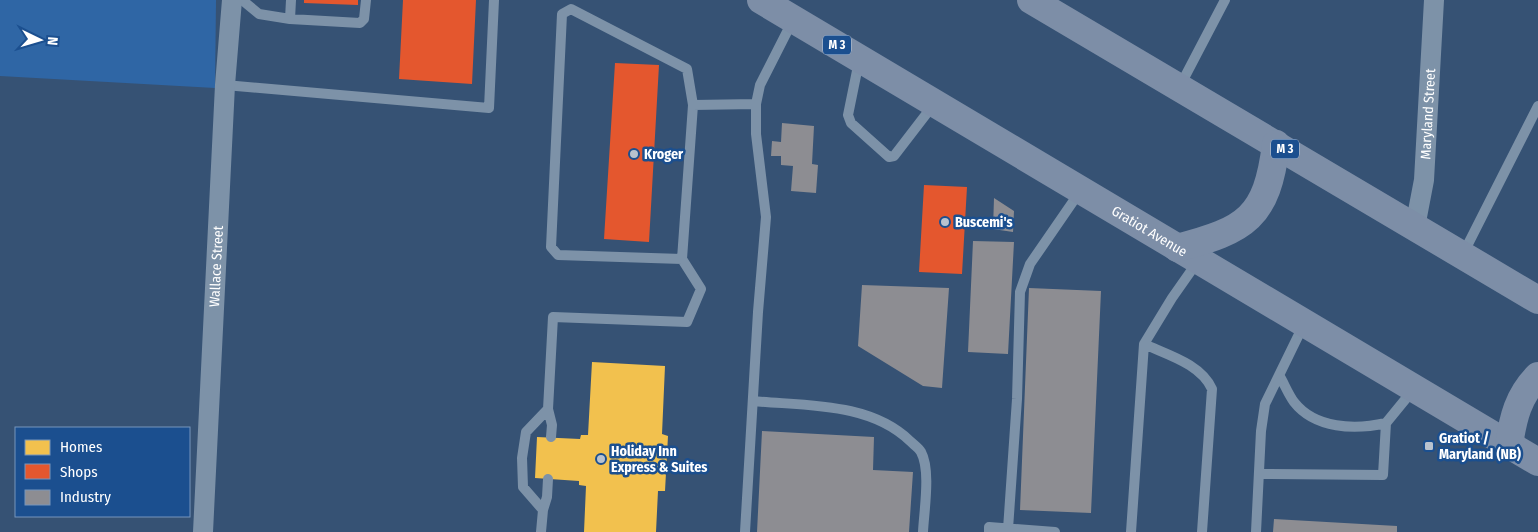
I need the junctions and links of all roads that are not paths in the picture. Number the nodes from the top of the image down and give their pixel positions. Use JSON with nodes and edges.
{"nodes":[{"id":1,"x":232,"y":0,"type":"edge"},
{"id":2,"x":242,"y":0,"type":"edge"},
{"id":3,"x":291,"y":0,"type":"edge"},
{"id":4,"x":366,"y":0,"type":"edge"},
{"id":5,"x":494,"y":0,"type":"edge"},
{"id":6,"x":761,"y":0,"type":"edge"},
{"id":7,"x":1225,"y":0,"type":"edge"},
{"id":8,"x":1434,"y":0,"type":"edge"},
{"id":9,"x":1042,"y":3,"type":"edge"},
{"id":10,"x":290,"y":19,"type":"junction"},
{"id":11,"x":794,"y":20,"type":"junction"},
{"id":12,"x":860,"y":59,"type":"junction"},
{"id":13,"x":225,"y":85,"type":"junction"},
{"id":14,"x":1179,"y":87,"type":"junction"},
{"id":15,"x":692,"y":104,"type":"junction"},
{"id":16,"x":756,"y":104,"type":"junction"},
{"id":17,"x":935,"y":104,"type":"junction"},
{"id":18,"x":1538,"y":106,"type":"edge"},
{"id":19,"x":1276,"y":144,"type":"junction"},
{"id":20,"x":1081,"y":190,"type":"junction"},
{"id":21,"x":1416,"y":227,"type":"junction"},
{"id":22,"x":1188,"y":254,"type":"junction"},
{"id":23,"x":1462,"y":255,"type":"junction"},
{"id":24,"x":682,"y":259,"type":"junction"},
{"id":25,"x":1538,"y":300,"type":"edge"},
{"id":26,"x":1305,"y":323,"type":"junction"},
{"id":27,"x":1144,"y":344,"type":"junction"},
{"id":28,"x":1280,"y":375,"type":"junction"},
{"id":29,"x":1538,"y":376,"type":"edge"},
{"id":30,"x":1415,"y":389,"type":"junction"},
{"id":31,"x":753,"y":401,"type":"junction"},
{"id":32,"x":548,"y":409,"type":"junction"},
{"id":33,"x":1386,"y":423,"type":"junction"},
{"id":34,"x":551,"y":437,"type":"dead end"},
{"id":35,"x":1508,"y":445,"type":"junction"},
{"id":36,"x":1538,"y":462,"type":"edge"},
{"id":37,"x":1259,"y":474,"type":"junction"},
{"id":38,"x":548,"y":479,"type":"dead end"},
{"id":39,"x":542,"y":510,"type":"junction"},
{"id":40,"x":1008,"y":529,"type":"junction"},
{"id":41,"x":203,"y":532,"type":"edge"},
{"id":42,"x":541,"y":532,"type":"edge"},
{"id":43,"x":745,"y":532,"type":"edge"},
{"id":44,"x":923,"y":532,"type":"edge"},
{"id":45,"x":989,"y":532,"type":"edge"},
{"id":46,"x":1056,"y":532,"type":"edge"},
{"id":47,"x":1131,"y":532,"type":"edge"},
{"id":48,"x":1202,"y":532,"type":"edge"},
{"id":49,"x":1256,"y":532,"type":"edge"}],
"edges":[{"from":1,"to":13,"type":"street","name":"Wallace Street"},
{"from":2,"to":10,"type":"lane"},
{"from":3,"to":10,"type":"lane"},
{"from":4,"to":10,"type":"lane"},
{"from":5,"to":13,"type":"lane"},
{"from":6,"to":11,"type":"main road","name":"Gratiot Avenue","number":"M 3"},
{"from":7,"to":14,"type":"lane"},
{"from":8,"to":21,"type":"street","name":"Maryland Street"},
{"from":9,"to":14,"type":"main road","number":"M 3"},
{"from":11,"to":12,"type":"main road","name":"Gratiot Avenue","number":"M 3"},
{"from":11,"to":16,"type":"lane"},
{"from":12,"to":17,"type":"main road","name":"Gratiot Avenue","number":"M 3"},
{"from":12,"to":17,"type":"lane"},
{"from":13,"to":41,"type":"street","name":"Wallace Street"},
{"from":14,"to":19,"type":"main road","number":"M 3"},
{"from":15,"to":16,"type":"lane"},
{"from":15,"to":24,"type":"lane"},
{"from":15,"to":24,"type":"lane"},
{"from":16,"to":31,"type":"lane"},
{"from":17,"to":20,"type":"main road","name":"Gratiot Avenue","number":"M 3"},
{"from":18,"to":23,"type":"lane"},
{"from":19,"to":21,"type":"main road","number":"M 3"},
{"from":19,"to":22,"type":"main road"},
{"from":20,"to":22,"type":"main road","name":"Gratiot Avenue","number":"M 3"},
{"from":20,"to":40,"type":"lane"},
{"from":21,"to":23,"type":"main road","number":"M 3"},
{"from":22,"to":26,"type":"main road","name":"Gratiot Avenue","number":"M 3"},
{"from":22,"to":27,"type":"lane"},
{"from":23,"to":25,"type":"main road","number":"M 3"},
{"from":24,"to":32,"type":"lane"},
{"from":26,"to":28,"type":"lane"},
{"from":26,"to":30,"type":"main road","name":"Gratiot Avenue","number":"M 3"},
{"from":27,"to":47,"type":"lane"},
{"from":27,"to":48,"type":"lane"},
{"from":28,"to":33,"type":"lane"},
{"from":28,"to":37,"type":"lane"},
{"from":29,"to":35,"type":"main road"},
{"from":30,"to":33,"type":"lane"},
{"from":30,"to":35,"type":"main road","name":"Gratiot Avenue","number":"M 3"},
{"from":31,"to":43,"type":"lane"},
{"from":31,"to":44,"type":"lane"},
{"from":32,"to":34,"type":"lane"},
{"from":32,"to":39,"type":"lane"},
{"from":33,"to":37,"type":"lane"},
{"from":35,"to":36,"type":"main road","name":"Gratiot Avenue","number":"M 3"},
{"from":37,"to":49,"type":"lane"},
{"from":38,"to":39,"type":"lane"},
{"from":39,"to":42,"type":"lane"},
{"from":40,"to":45,"type":"lane"},
{"from":40,"to":46,"type":"lane"}]}
